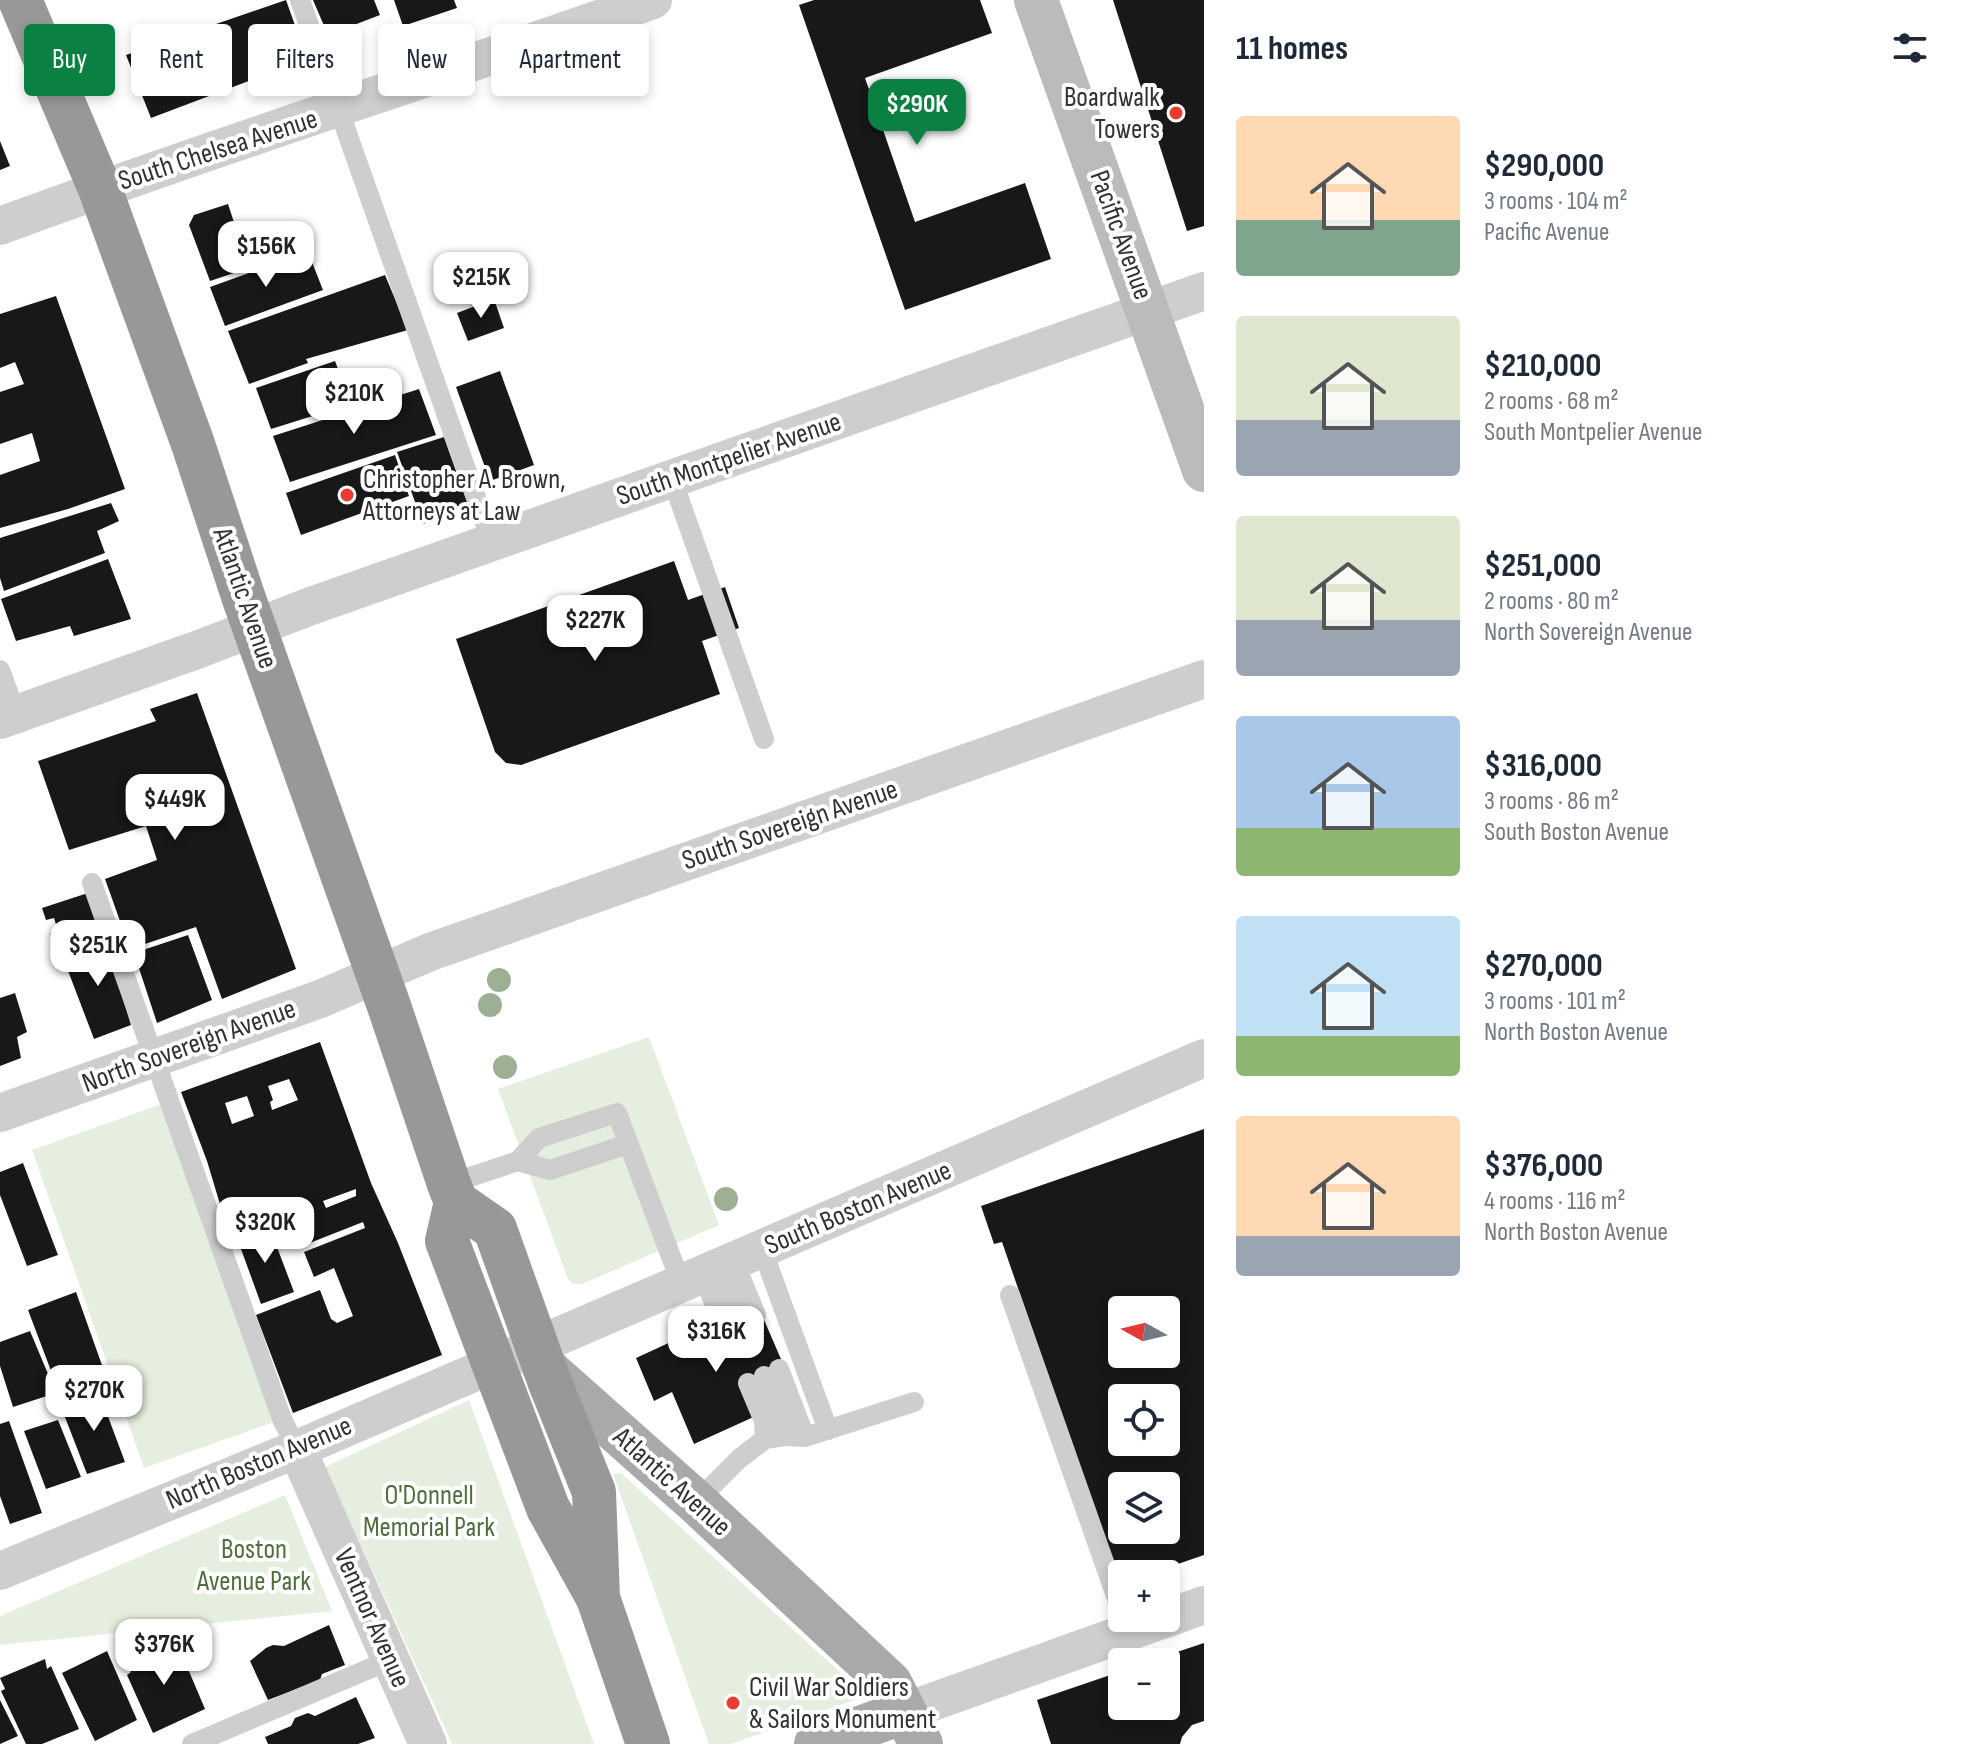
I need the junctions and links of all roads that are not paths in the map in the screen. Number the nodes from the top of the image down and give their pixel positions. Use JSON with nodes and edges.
{"nodes":[{"id":1,"x":20,"y":0,"type":"edge"},
{"id":2,"x":300,"y":0,"type":"edge"},
{"id":3,"x":653,"y":0,"type":"edge"},
{"id":4,"x":1036,"y":0,"type":"edge"},
{"id":5,"x":339,"y":110,"type":"junction"},
{"id":6,"x":100,"y":189,"type":"junction"},
{"id":7,"x":0,"y":226,"type":"edge"},
{"id":8,"x":1204,"y":291,"type":"edge"},
{"id":9,"x":1148,"y":311,"type":"junction"},
{"id":10,"x":1204,"y":470,"type":"edge"},
{"id":11,"x":672,"y":479,"type":"junction"},
{"id":12,"x":492,"y":543,"type":"junction"},
{"id":13,"x":255,"y":628,"type":"junction"},
{"id":14,"x":0,"y":670,"type":"edge"},
{"id":15,"x":1204,"y":679,"type":"edge"},
{"id":16,"x":8,"y":717,"type":"edge"},
{"id":17,"x":764,"y":739,"type":"dead end"},
{"id":18,"x":92,"y":883,"type":"dead end"},
{"id":19,"x":378,"y":976,"type":"junction"},
{"id":20,"x":155,"y":1058,"type":"junction"},
{"id":21,"x":1204,"y":1058,"type":"edge"},
{"id":22,"x":0,"y":1113,"type":"edge"},
{"id":23,"x":628,"y":1144,"type":"junction"},
{"id":24,"x":518,"y":1161,"type":"junction"},
{"id":25,"x":452,"y":1193,"type":"junction"},
{"id":26,"x":719,"y":1267,"type":"junction"},
{"id":27,"x":1010,"y":1295,"type":"dead end"},
{"id":28,"x":521,"y":1358,"type":"junction"},
{"id":29,"x":914,"y":1402,"type":"dead end"},
{"id":30,"x":828,"y":1430,"type":"junction"},
{"id":31,"x":784,"y":1437,"type":"junction"},
{"id":32,"x":297,"y":1449,"type":"junction"},
{"id":33,"x":696,"y":1502,"type":"junction"},
{"id":34,"x":2,"y":1569,"type":"edge"},
{"id":35,"x":1108,"y":1573,"type":"edge"},
{"id":36,"x":1204,"y":1605,"type":"edge"},
{"id":37,"x":1180,"y":1610,"type":"edge"},
{"id":38,"x":1108,"y":1630,"type":"edge"},
{"id":39,"x":390,"y":1660,"type":"junction"},
{"id":40,"x":912,"y":1728,"type":"edge"},
{"id":41,"x":192,"y":1744,"type":"edge"},
{"id":42,"x":428,"y":1744,"type":"edge"},
{"id":43,"x":648,"y":1744,"type":"edge"},
{"id":44,"x":816,"y":1744,"type":"edge"}],
"edges":[{"from":1,"to":6,"type":"highway","name":"Atlantic Avenue"},
{"from":2,"to":5,"type":"lane"},
{"from":3,"to":5,"type":"street","name":"South Chelsea Avenue"},
{"from":4,"to":9,"type":"street","name":"Pacific Avenue"},
{"from":5,"to":6,"type":"street","name":"South Chelsea Avenue"},
{"from":5,"to":12,"type":"lane"},
{"from":6,"to":7,"type":"street","name":"South Chelsea Avenue"},
{"from":6,"to":13,"type":"highway","name":"Atlantic Avenue"},
{"from":8,"to":9,"type":"street","name":"South Montpelier Avenue"},
{"from":9,"to":10,"type":"street","name":"Pacific Avenue"},
{"from":9,"to":11,"type":"street","name":"South Montpelier Avenue"},
{"from":11,"to":12,"type":"street","name":"South Montpelier Avenue"},
{"from":11,"to":17,"type":"lane"},
{"from":12,"to":13,"type":"street","name":"South Montpelier Avenue"},
{"from":13,"to":16,"type":"street","name":"South Montpelier Avenue"},
{"from":13,"to":19,"type":"highway","name":"Atlantic Avenue"},
{"from":14,"to":16,"type":"lane"},
{"from":15,"to":19,"type":"street","name":"South Sovereign Avenue"},
{"from":18,"to":20,"type":"lane"},
{"from":19,"to":20,"type":"street","name":"North Sovereign Avenue"},
{"from":19,"to":25,"type":"highway","name":"Atlantic Avenue"},
{"from":20,"to":22,"type":"street","name":"North Sovereign Avenue"},
{"from":20,"to":32,"type":"lane"},
{"from":21,"to":26,"type":"street","name":"South Boston Avenue"},
{"from":23,"to":24,"type":"lane"},
{"from":23,"to":24,"type":"lane"},
{"from":23,"to":26,"type":"lane"},
{"from":24,"to":25,"type":"lane"},
{"from":25,"to":28,"type":"highway","name":"Atlantic Avenue"},
{"from":26,"to":26,"type":"lane"},
{"from":26,"to":28,"type":"street","name":"South Boston Avenue"},
{"from":26,"to":30,"type":"lane"},
{"from":27,"to":35,"type":"lane"},
{"from":28,"to":32,"type":"street","name":"North Boston Avenue"},
{"from":28,"to":33,"type":"main road","name":"Atlantic Avenue"},
{"from":28,"to":43,"type":"highway"},
{"from":29,"to":30,"type":"lane"},
{"from":30,"to":31,"type":"lane"},
{"from":31,"to":31,"type":"lane"},
{"from":31,"to":33,"type":"lane"},
{"from":32,"to":34,"type":"street","name":"North Boston Avenue"},
{"from":32,"to":39,"type":"street","name":"Ventnor Avenue"},
{"from":33,"to":40,"type":"main road","name":"Atlantic Avenue"},
{"from":36,"to":37,"type":"street"},
{"from":38,"to":40,"type":"street"},
{"from":39,"to":41,"type":"lane"},
{"from":39,"to":42,"type":"street","name":"Ventnor Avenue"},
{"from":40,"to":44,"type":"main road"}]}
